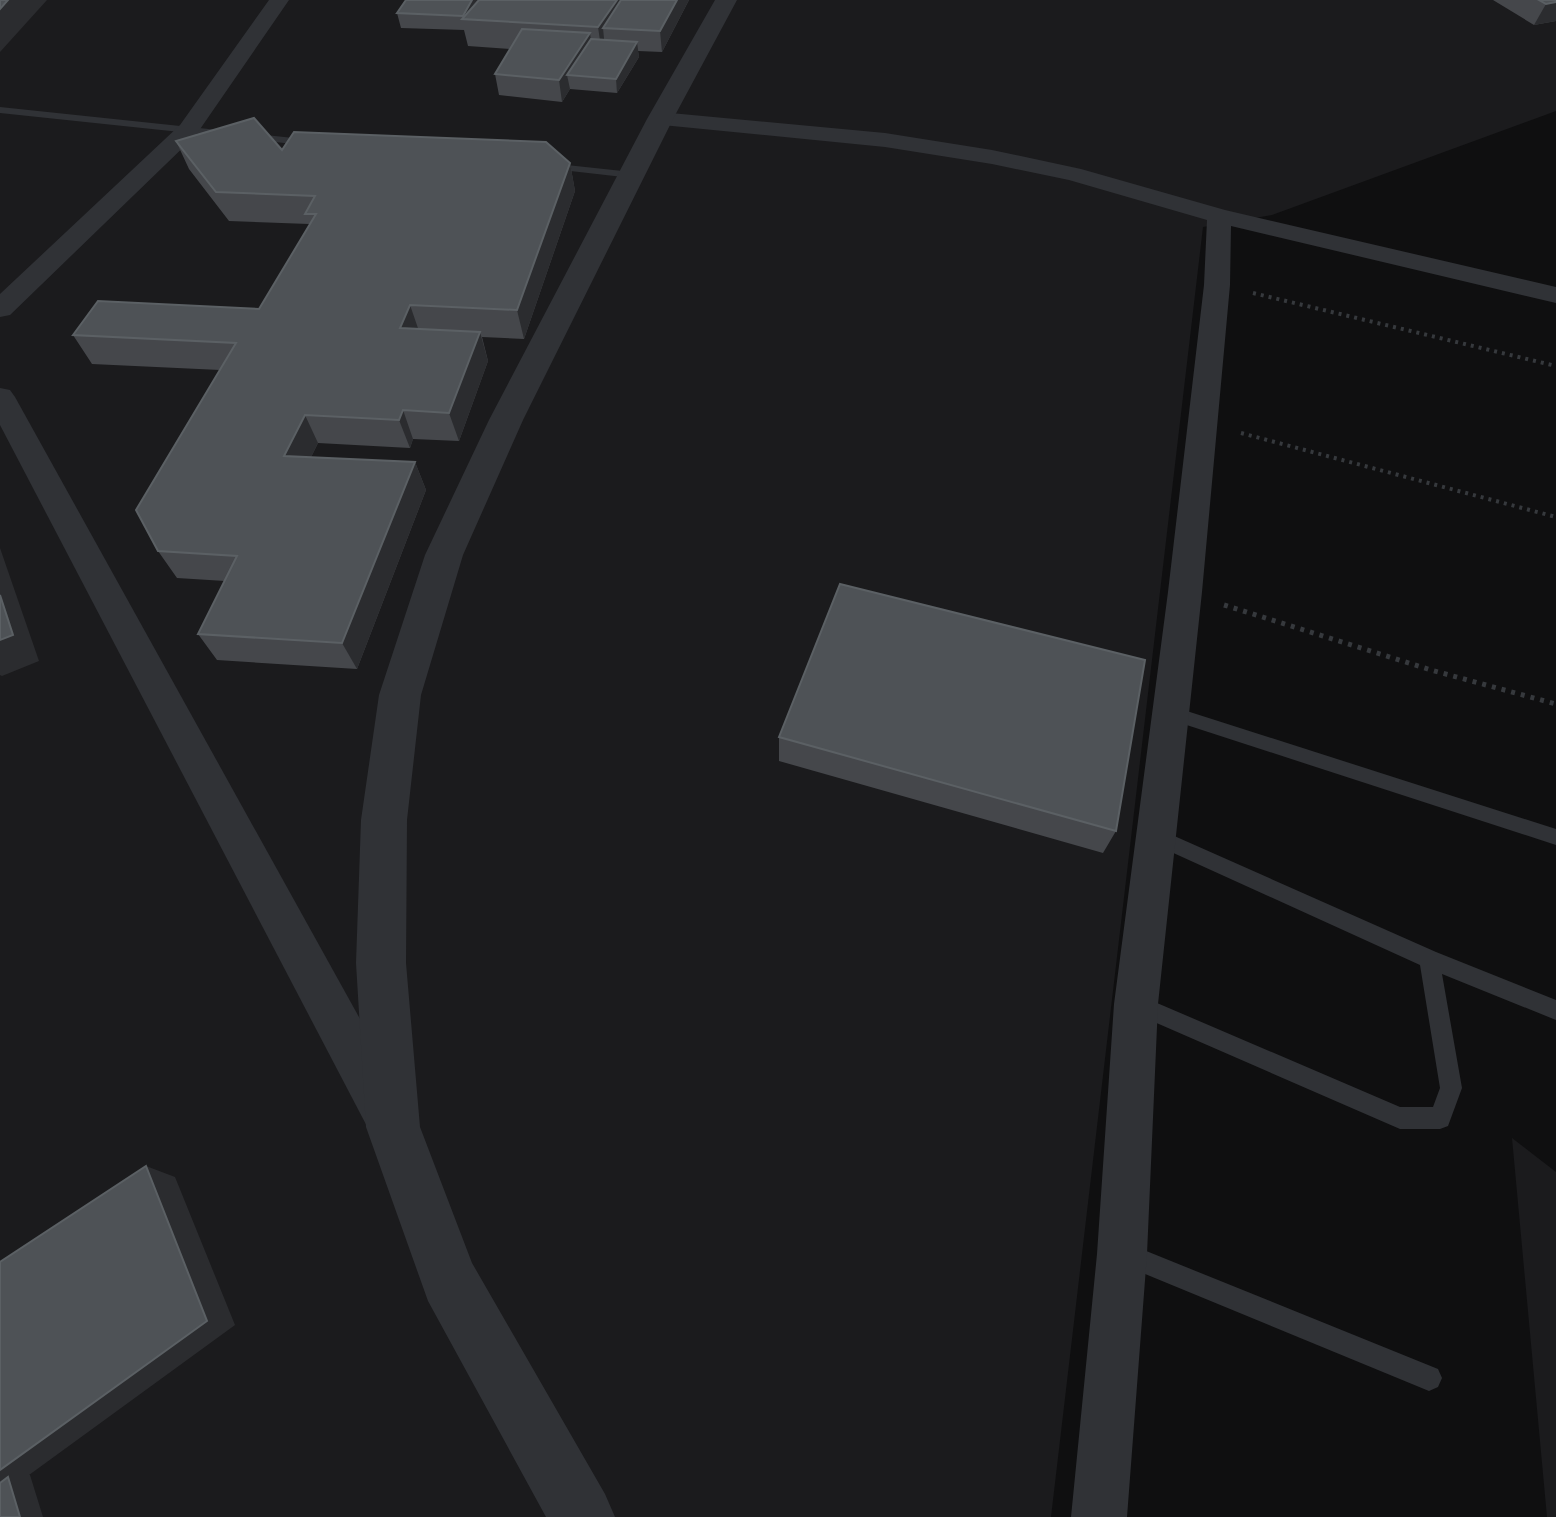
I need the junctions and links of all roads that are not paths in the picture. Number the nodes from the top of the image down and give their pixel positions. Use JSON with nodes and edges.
{"nodes":[{"id":1,"x":279,"y":0,"type":"edge"},
{"id":2,"x":726,"y":0,"type":"edge"},
{"id":3,"x":0,"y":110,"type":"edge"},
{"id":4,"x":660,"y":119,"type":"junction"},
{"id":5,"x":188,"y":130,"type":"junction"},
{"id":6,"x":331,"y":145,"type":"edge"},
{"id":7,"x":537,"y":165,"type":"edge"},
{"id":8,"x":632,"y":175,"type":"junction"},
{"id":9,"x":1219,"y":216,"type":"junction"},
{"id":10,"x":1556,"y":295,"type":"edge"},
{"id":11,"x":0,"y":309,"type":"edge"},
{"id":12,"x":0,"y":397,"type":"edge"},
{"id":13,"x":1168,"y":712,"type":"junction"},
{"id":14,"x":1154,"y":835,"type":"junction"},
{"id":15,"x":1556,"y":837,"type":"edge"},
{"id":16,"x":1429,"y":959,"type":"junction"},
{"id":17,"x":1136,"y":1004,"type":"junction"},
{"id":18,"x":1556,"y":1010,"type":"edge"},
{"id":19,"x":393,"y":1127,"type":"junction"},
{"id":20,"x":1122,"y":1254,"type":"junction"},
{"id":21,"x":1429,"y":1378,"type":"dead end"},
{"id":22,"x":582,"y":1517,"type":"edge"},
{"id":23,"x":1099,"y":1517,"type":"edge"}],
"edges":[{"from":1,"to":5,"type":"street"},
{"from":2,"to":4,"type":"street"},
{"from":3,"to":5,"type":"lane"},
{"from":4,"to":8,"type":"street"},
{"from":4,"to":9,"type":"street"},
{"from":5,"to":6,"type":"lane"},
{"from":5,"to":11,"type":"street"},
{"from":7,"to":8,"type":"lane"},
{"from":8,"to":19,"type":"street"},
{"from":9,"to":10,"type":"street"},
{"from":9,"to":13,"type":"street"},
{"from":12,"to":19,"type":"street"},
{"from":13,"to":14,"type":"street"},
{"from":13,"to":15,"type":"lane"},
{"from":14,"to":16,"type":"lane"},
{"from":14,"to":17,"type":"street"},
{"from":16,"to":17,"type":"lane"},
{"from":16,"to":18,"type":"lane"},
{"from":17,"to":20,"type":"street"},
{"from":19,"to":22,"type":"street"},
{"from":20,"to":21,"type":"lane"},
{"from":20,"to":23,"type":"street"}]}
